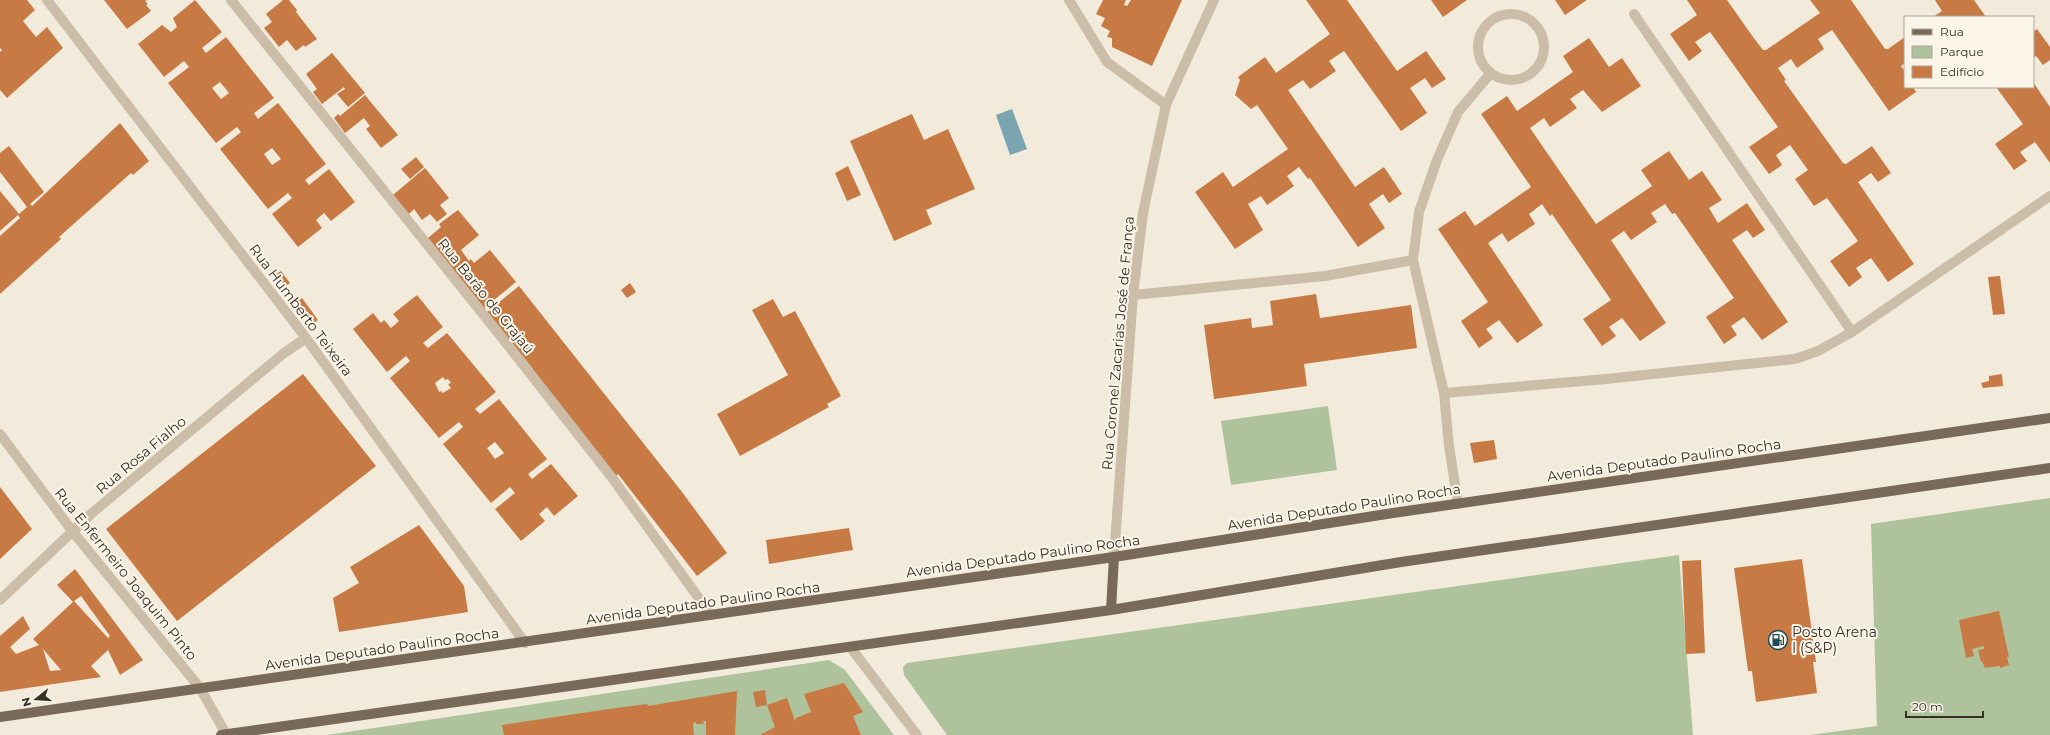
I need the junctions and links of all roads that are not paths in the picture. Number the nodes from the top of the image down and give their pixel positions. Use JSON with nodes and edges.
{"nodes":[{"id":1,"x":47,"y":0,"type":"edge"},
{"id":2,"x":231,"y":0,"type":"edge"},
{"id":3,"x":1069,"y":0,"type":"edge"},
{"id":4,"x":1214,"y":0,"type":"edge"},
{"id":5,"x":1634,"y":14,"type":"dead end"},
{"id":6,"x":1490,"y":74,"type":"junction"},
{"id":7,"x":1166,"y":105,"type":"junction"},
{"id":8,"x":2050,"y":196,"type":"edge"},
{"id":9,"x":1413,"y":260,"type":"junction"},
{"id":10,"x":1133,"y":295,"type":"junction"},
{"id":11,"x":1852,"y":332,"type":"junction"},
{"id":12,"x":306,"y":338,"type":"junction"},
{"id":13,"x":1444,"y":393,"type":"junction"},
{"id":14,"x":2050,"y":418,"type":"edge"},
{"id":15,"x":0,"y":434,"type":"edge"},
{"id":16,"x":2050,"y":468,"type":"edge"},
{"id":17,"x":1458,"y":504,"type":"junction"},
{"id":18,"x":72,"y":532,"type":"junction"},
{"id":19,"x":1114,"y":557,"type":"junction"},
{"id":20,"x":0,"y":600,"type":"edge"},
{"id":21,"x":1111,"y":610,"type":"junction"},
{"id":22,"x":712,"y":615,"type":"junction"},
{"id":23,"x":525,"y":643,"type":"junction"},
{"id":24,"x":851,"y":648,"type":"junction"},
{"id":25,"x":200,"y":688,"type":"junction"},
{"id":26,"x":0,"y":717,"type":"edge"},
{"id":27,"x":223,"y":735,"type":"edge"},
{"id":28,"x":917,"y":735,"type":"edge"}],
"edges":[{"from":1,"to":12,"type":"street","name":"Rua Humberto Teixeira"},
{"from":2,"to":22,"type":"street","name":"Rua Barão de Grajaú"},
{"from":3,"to":7,"type":"street"},
{"from":4,"to":7,"type":"street","name":"Rua Coronel Zacarias José de França"},
{"from":5,"to":11,"type":"street"},
{"from":6,"to":6,"type":"street"},
{"from":6,"to":9,"type":"street"},
{"from":7,"to":10,"type":"street","name":"Rua Coronel Zacarias José de França"},
{"from":8,"to":11,"type":"street"},
{"from":9,"to":10,"type":"street"},
{"from":9,"to":13,"type":"street"},
{"from":10,"to":19,"type":"street","name":"Rua Coronel Zacarias José de França"},
{"from":11,"to":13,"type":"street"},
{"from":12,"to":18,"type":"street","name":"Rua Rosa Fialho"},
{"from":12,"to":23,"type":"street","name":"Rua Humberto Teixeira"},
{"from":13,"to":17,"type":"street"},
{"from":14,"to":17,"type":"main road","name":"Avenida Deputado Paulino Rocha"},
{"from":15,"to":18,"type":"street","name":"Rua Enfermeiro Joaquim Pinto"},
{"from":16,"to":21,"type":"main road"},
{"from":17,"to":19,"type":"main road","name":"Avenida Deputado Paulino Rocha"},
{"from":18,"to":20,"type":"street","name":"Rua Rosa Fialho"},
{"from":18,"to":25,"type":"street","name":"Rua Enfermeiro Joaquim Pinto"},
{"from":19,"to":21,"type":"main road"},
{"from":19,"to":22,"type":"main road","name":"Avenida Deputado Paulino Rocha"},
{"from":21,"to":24,"type":"main road"},
{"from":22,"to":23,"type":"main road","name":"Avenida Deputado Paulino Rocha"},
{"from":23,"to":25,"type":"main road","name":"Avenida Deputado Paulino Rocha"},
{"from":24,"to":27,"type":"main road"},
{"from":24,"to":28,"type":"street"},
{"from":25,"to":26,"type":"main road","name":"Avenida Deputado Paulino Rocha"},
{"from":25,"to":27,"type":"street","name":"Rua Enfermeiro Joaquim Pinto"}]}
